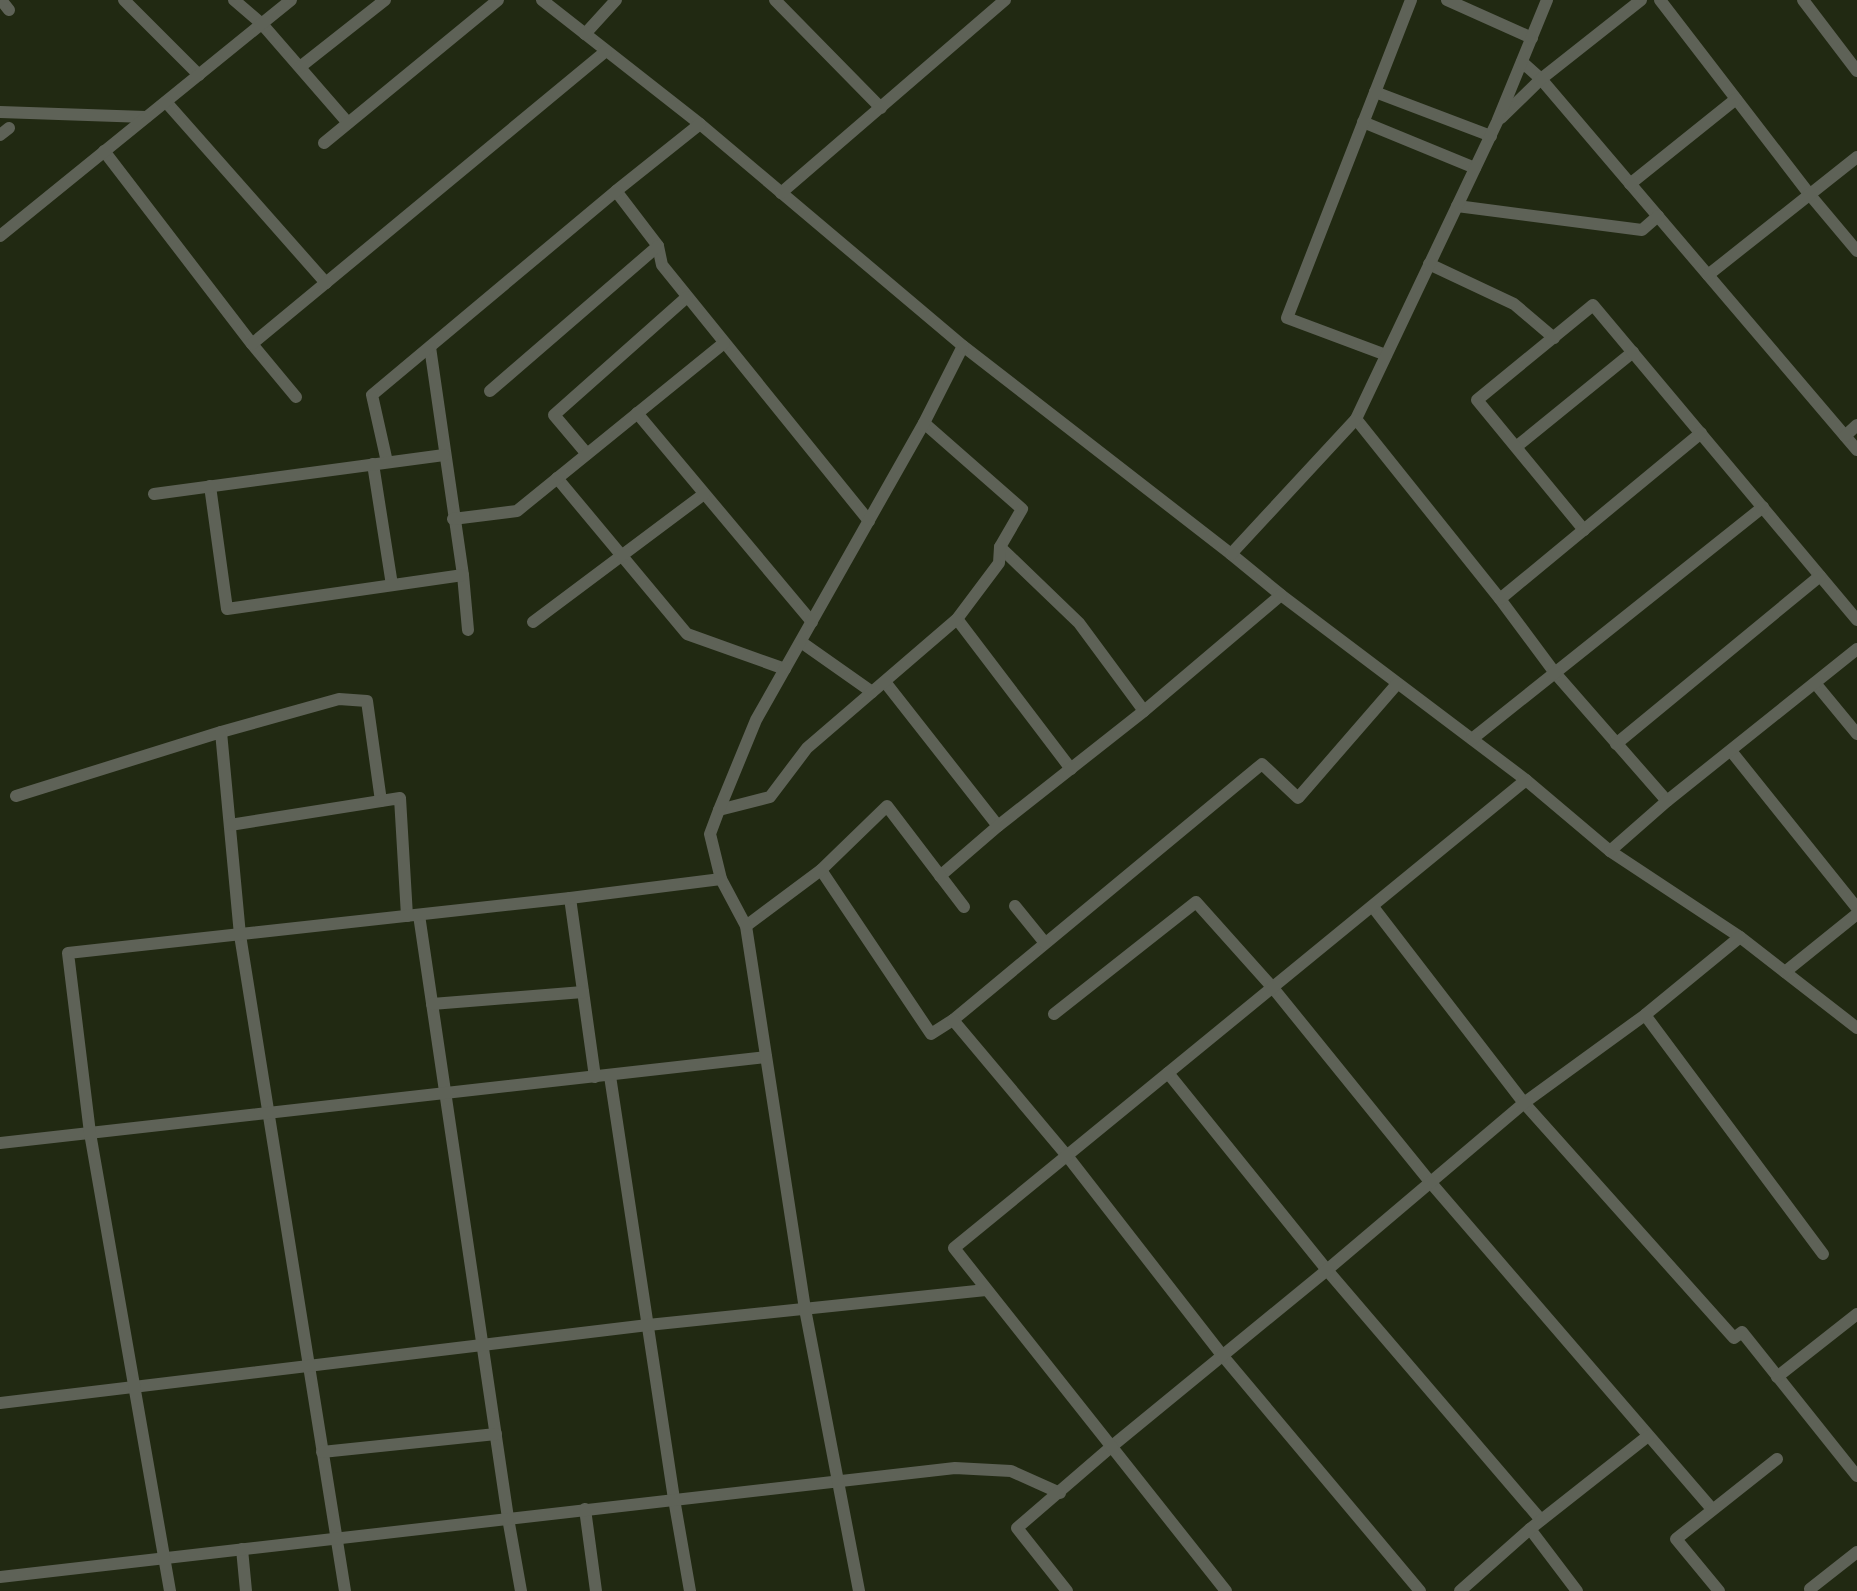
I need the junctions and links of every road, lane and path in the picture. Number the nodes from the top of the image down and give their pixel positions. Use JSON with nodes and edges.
{"nodes":[{"id":1,"x":1,"y":0,"type":"edge"},
{"id":2,"x":124,"y":0,"type":"edge"},
{"id":3,"x":234,"y":0,"type":"edge"},
{"id":4,"x":292,"y":0,"type":"edge"},
{"id":5,"x":385,"y":0,"type":"edge"},
{"id":6,"x":498,"y":0,"type":"edge"},
{"id":7,"x":542,"y":0,"type":"edge"},
{"id":8,"x":616,"y":0,"type":"edge"},
{"id":9,"x":775,"y":0,"type":"edge"},
{"id":10,"x":1005,"y":0,"type":"edge"},
{"id":11,"x":1411,"y":0,"type":"edge"},
{"id":12,"x":1447,"y":0,"type":"edge"},
{"id":13,"x":1547,"y":0,"type":"edge"},
{"id":14,"x":1640,"y":0,"type":"edge"},
{"id":15,"x":1660,"y":0,"type":"edge"},
{"id":16,"x":1804,"y":0,"type":"edge"},
{"id":17,"x":9,"y":10,"type":"dead end"},
{"id":18,"x":262,"y":24,"type":"junction"},
{"id":19,"x":585,"y":34,"type":"junction"},
{"id":20,"x":1532,"y":38,"type":"junction"},
{"id":21,"x":606,"y":51,"type":"junction"},
{"id":22,"x":1522,"y":62,"type":"junction"},
{"id":23,"x":300,"y":67,"type":"junction"},
{"id":24,"x":1857,"y":70,"type":"edge"},
{"id":25,"x":198,"y":75,"type":"junction"},
{"id":26,"x":1541,"y":79,"type":"junction"},
{"id":27,"x":1375,"y":92,"type":"junction"},
{"id":28,"x":1736,"y":99,"type":"junction"},
{"id":29,"x":166,"y":102,"type":"junction"},
{"id":30,"x":881,"y":108,"type":"junction"},
{"id":31,"x":0,"y":112,"type":"edge"},
{"id":32,"x":146,"y":117,"type":"junction"},
{"id":33,"x":348,"y":122,"type":"junction"},
{"id":34,"x":1363,"y":122,"type":"junction"},
{"id":35,"x":1497,"y":122,"type":"junction"},
{"id":36,"x":700,"y":124,"type":"junction"},
{"id":37,"x":1491,"y":136,"type":"junction"},
{"id":38,"x":324,"y":143,"type":"dead end"},
{"id":39,"x":104,"y":151,"type":"junction"},
{"id":40,"x":1857,"y":157,"type":"edge"},
{"id":41,"x":1475,"y":168,"type":"junction"},
{"id":42,"x":1630,"y":184,"type":"junction"},
{"id":43,"x":616,"y":191,"type":"junction"},
{"id":44,"x":781,"y":193,"type":"junction"},
{"id":45,"x":1810,"y":194,"type":"junction"},
{"id":46,"x":1457,"y":206,"type":"junction"},
{"id":47,"x":1658,"y":216,"type":"junction"},
{"id":48,"x":0,"y":236,"type":"edge"},
{"id":49,"x":658,"y":246,"type":"junction"},
{"id":50,"x":1857,"y":251,"type":"edge"},
{"id":51,"x":1429,"y":264,"type":"junction"},
{"id":52,"x":1708,"y":275,"type":"junction"},
{"id":53,"x":326,"y":284,"type":"junction"},
{"id":54,"x":687,"y":297,"type":"junction"},
{"id":55,"x":1554,"y":338,"type":"junction"},
{"id":56,"x":724,"y":343,"type":"junction"},
{"id":57,"x":252,"y":344,"type":"junction"},
{"id":58,"x":963,"y":346,"type":"junction"},
{"id":59,"x":430,"y":347,"type":"junction"},
{"id":60,"x":1633,"y":352,"type":"junction"},
{"id":61,"x":1386,"y":355,"type":"junction"},
{"id":62,"x":490,"y":391,"type":"dead end"},
{"id":63,"x":296,"y":397,"type":"dead end"},
{"id":64,"x":637,"y":413,"type":"junction"},
{"id":65,"x":1356,"y":419,"type":"junction"},
{"id":66,"x":924,"y":423,"type":"junction"},
{"id":67,"x":1857,"y":425,"type":"edge"},
{"id":68,"x":1701,"y":433,"type":"junction"},
{"id":69,"x":1845,"y":436,"type":"junction"},
{"id":70,"x":1516,"y":447,"type":"junction"},
{"id":71,"x":1857,"y":450,"type":"edge"},
{"id":72,"x":587,"y":454,"type":"junction"},
{"id":73,"x":444,"y":455,"type":"junction"},
{"id":74,"x":387,"y":462,"type":"junction"},
{"id":75,"x":373,"y":464,"type":"junction"},
{"id":76,"x":557,"y":478,"type":"junction"},
{"id":77,"x":210,"y":486,"type":"junction"},
{"id":78,"x":154,"y":494,"type":"dead end"},
{"id":79,"x":704,"y":494,"type":"junction"},
{"id":80,"x":1763,"y":507,"type":"junction"},
{"id":81,"x":453,"y":519,"type":"junction"},
{"id":82,"x":869,"y":521,"type":"junction"},
{"id":83,"x":1584,"y":530,"type":"junction"},
{"id":84,"x":1000,"y":547,"type":"junction"},
{"id":85,"x":1231,"y":554,"type":"junction"},
{"id":86,"x":622,"y":555,"type":"junction"},
{"id":87,"x":463,"y":575,"type":"junction"},
{"id":88,"x":1820,"y":576,"type":"junction"},
{"id":89,"x":392,"y":585,"type":"junction"},
{"id":90,"x":1281,"y":595,"type":"junction"},
{"id":91,"x":1500,"y":599,"type":"junction"},
{"id":92,"x":957,"y":619,"type":"junction"},
{"id":93,"x":1857,"y":620,"type":"edge"},
{"id":94,"x":533,"y":622,"type":"dead end"},
{"id":95,"x":812,"y":622,"type":"junction"},
{"id":96,"x":468,"y":630,"type":"dead end"},
{"id":97,"x":801,"y":642,"type":"junction"},
{"id":98,"x":1857,"y":649,"type":"edge"},
{"id":99,"x":785,"y":670,"type":"junction"},
{"id":100,"x":1555,"y":673,"type":"junction"},
{"id":101,"x":885,"y":682,"type":"junction"},
{"id":102,"x":1815,"y":683,"type":"junction"},
{"id":103,"x":1397,"y":684,"type":"junction"},
{"id":104,"x":872,"y":692,"type":"junction"},
{"id":105,"x":1144,"y":711,"type":"junction"},
{"id":106,"x":222,"y":732,"type":"junction"},
{"id":107,"x":1857,"y":734,"type":"edge"},
{"id":108,"x":1472,"y":739,"type":"junction"},
{"id":109,"x":1616,"y":744,"type":"junction"},
{"id":110,"x":1731,"y":750,"type":"junction"},
{"id":111,"x":1071,"y":770,"type":"junction"},
{"id":112,"x":1526,"y":780,"type":"junction"},
{"id":113,"x":16,"y":796,"type":"dead end"},
{"id":114,"x":381,"y":800,"type":"junction"},
{"id":115,"x":1667,"y":801,"type":"junction"},
{"id":116,"x":719,"y":810,"type":"junction"},
{"id":117,"x":230,"y":825,"type":"junction"},
{"id":118,"x":998,"y":826,"type":"junction"},
{"id":119,"x":1610,"y":851,"type":"junction"},
{"id":120,"x":821,"y":870,"type":"junction"},
{"id":121,"x":940,"y":876,"type":"junction"},
{"id":122,"x":721,"y":879,"type":"junction"},
{"id":123,"x":570,"y":898,"type":"junction"},
{"id":124,"x":1015,"y":906,"type":"dead end"},
{"id":125,"x":964,"y":907,"type":"dead end"},
{"id":126,"x":1373,"y":907,"type":"junction"},
{"id":127,"x":1857,"y":908,"type":"edge"},
{"id":128,"x":1857,"y":914,"type":"edge"},
{"id":129,"x":413,"y":916,"type":"junction"},
{"id":130,"x":746,"y":926,"type":"junction"},
{"id":131,"x":240,"y":935,"type":"junction"},
{"id":132,"x":1740,"y":937,"type":"junction"},
{"id":133,"x":1045,"y":943,"type":"junction"},
{"id":134,"x":1785,"y":972,"type":"junction"},
{"id":135,"x":1273,"y":988,"type":"junction"},
{"id":136,"x":583,"y":992,"type":"junction"},
{"id":137,"x":432,"y":1004,"type":"junction"},
{"id":138,"x":1054,"y":1014,"type":"dead end"},
{"id":139,"x":1645,"y":1015,"type":"junction"},
{"id":140,"x":953,"y":1020,"type":"junction"},
{"id":141,"x":1857,"y":1028,"type":"edge"},
{"id":142,"x":766,"y":1057,"type":"junction"},
{"id":143,"x":1168,"y":1073,"type":"junction"},
{"id":144,"x":610,"y":1076,"type":"junction"},
{"id":145,"x":595,"y":1077,"type":"junction"},
{"id":146,"x":446,"y":1094,"type":"junction"},
{"id":147,"x":1524,"y":1103,"type":"junction"},
{"id":148,"x":269,"y":1114,"type":"junction"},
{"id":149,"x":90,"y":1133,"type":"junction"},
{"id":150,"x":0,"y":1143,"type":"edge"},
{"id":151,"x":1068,"y":1157,"type":"junction"},
{"id":152,"x":1431,"y":1182,"type":"junction"},
{"id":153,"x":1823,"y":1254,"type":"dead end"},
{"id":154,"x":1327,"y":1270,"type":"junction"},
{"id":155,"x":986,"y":1290,"type":"junction"},
{"id":156,"x":805,"y":1309,"type":"junction"},
{"id":157,"x":1857,"y":1314,"type":"edge"},
{"id":158,"x":648,"y":1325,"type":"junction"},
{"id":159,"x":483,"y":1344,"type":"junction"},
{"id":160,"x":1222,"y":1355,"type":"junction"},
{"id":161,"x":308,"y":1364,"type":"junction"},
{"id":162,"x":1776,"y":1377,"type":"junction"},
{"id":163,"x":134,"y":1386,"type":"junction"},
{"id":164,"x":0,"y":1403,"type":"edge"},
{"id":165,"x":496,"y":1434,"type":"junction"},
{"id":166,"x":1648,"y":1436,"type":"junction"},
{"id":167,"x":1110,"y":1447,"type":"junction"},
{"id":168,"x":322,"y":1452,"type":"junction"},
{"id":169,"x":1777,"y":1459,"type":"dead end"},
{"id":170,"x":1855,"y":1468,"type":"edge"},
{"id":171,"x":838,"y":1482,"type":"junction"},
{"id":172,"x":1060,"y":1493,"type":"junction"},
{"id":173,"x":674,"y":1499,"type":"junction"},
{"id":174,"x":585,"y":1509,"type":"junction"},
{"id":175,"x":1712,"y":1509,"type":"junction"},
{"id":176,"x":508,"y":1518,"type":"junction"},
{"id":177,"x":1541,"y":1520,"type":"junction"},
{"id":178,"x":1530,"y":1529,"type":"junction"},
{"id":179,"x":335,"y":1538,"type":"junction"},
{"id":180,"x":242,"y":1549,"type":"junction"},
{"id":181,"x":1857,"y":1552,"type":"edge"},
{"id":182,"x":164,"y":1557,"type":"junction"},
{"id":183,"x":0,"y":1577,"type":"edge"},
{"id":184,"x":1810,"y":1589,"type":"dead end"},
{"id":185,"x":170,"y":1591,"type":"edge"},
{"id":186,"x":246,"y":1591,"type":"edge"},
{"id":187,"x":345,"y":1591,"type":"edge"},
{"id":188,"x":521,"y":1591,"type":"edge"},
{"id":189,"x":596,"y":1591,"type":"edge"},
{"id":190,"x":690,"y":1591,"type":"edge"},
{"id":191,"x":859,"y":1591,"type":"edge"},
{"id":192,"x":1067,"y":1591,"type":"edge"},
{"id":193,"x":1226,"y":1591,"type":"edge"},
{"id":194,"x":1420,"y":1591,"type":"edge"},
{"id":195,"x":1460,"y":1591,"type":"edge"},
{"id":196,"x":1577,"y":1591,"type":"edge"},
{"id":197,"x":1719,"y":1591,"type":"edge"}],
"edges":[{"from":1,"to":17,"type":"street"},
{"from":2,"to":25,"type":"street"},
{"from":3,"to":18,"type":"street"},
{"from":4,"to":18,"type":"street"},
{"from":5,"to":23,"type":"street"},
{"from":6,"to":33,"type":"street"},
{"from":7,"to":19,"type":"street"},
{"from":8,"to":19,"type":"street"},
{"from":9,"to":30,"type":"street"},
{"from":10,"to":30,"type":"street"},
{"from":11,"to":27,"type":"street"},
{"from":12,"to":20,"type":"street"},
{"from":13,"to":20,"type":"street"},
{"from":14,"to":26,"type":"street"},
{"from":15,"to":28,"type":"street"},
{"from":16,"to":24,"type":"street"},
{"from":18,"to":23,"type":"street"},
{"from":18,"to":25,"type":"street"},
{"from":19,"to":21,"type":"street"},
{"from":20,"to":22,"type":"street"},
{"from":21,"to":36,"type":"street"},
{"from":21,"to":53,"type":"street"},
{"from":22,"to":26,"type":"street"},
{"from":22,"to":35,"type":"street"},
{"from":23,"to":33,"type":"street"},
{"from":25,"to":29,"type":"street"},
{"from":26,"to":35,"type":"street"},
{"from":26,"to":42,"type":"street"},
{"from":27,"to":34,"type":"street"},
{"from":27,"to":37,"type":"street"},
{"from":28,"to":42,"type":"street"},
{"from":28,"to":45,"type":"street"},
{"from":29,"to":32,"type":"street"},
{"from":29,"to":53,"type":"street"},
{"from":30,"to":44,"type":"street"},
{"from":31,"to":32,"type":"street"},
{"from":32,"to":39,"type":"street"},
{"from":33,"to":38,"type":"street"},
{"from":34,"to":41,"type":"street"},
{"from":34,"to":61,"type":"street"},
{"from":35,"to":37,"type":"street"},
{"from":36,"to":43,"type":"street"},
{"from":36,"to":44,"type":"street"},
{"from":37,"to":41,"type":"street"},
{"from":39,"to":48,"type":"street"},
{"from":39,"to":57,"type":"street"},
{"from":40,"to":45,"type":"street"},
{"from":41,"to":46,"type":"street"},
{"from":42,"to":47,"type":"street"},
{"from":43,"to":49,"type":"street"},
{"from":43,"to":59,"type":"street"},
{"from":44,"to":58,"type":"street"},
{"from":45,"to":50,"type":"street"},
{"from":45,"to":52,"type":"street"},
{"from":46,"to":47,"type":"street"},
{"from":46,"to":51,"type":"street"},
{"from":47,"to":52,"type":"street"},
{"from":49,"to":54,"type":"street"},
{"from":49,"to":62,"type":"street"},
{"from":51,"to":55,"type":"street"},
{"from":51,"to":61,"type":"street"},
{"from":52,"to":69,"type":"street"},
{"from":53,"to":57,"type":"street"},
{"from":54,"to":56,"type":"street"},
{"from":54,"to":72,"type":"street"},
{"from":55,"to":60,"type":"street"},
{"from":55,"to":70,"type":"street"},
{"from":56,"to":64,"type":"street"},
{"from":56,"to":82,"type":"street"},
{"from":57,"to":63,"type":"street"},
{"from":58,"to":66,"type":"street"},
{"from":58,"to":85,"type":"street"},
{"from":59,"to":73,"type":"street"},
{"from":59,"to":74,"type":"street"},
{"from":60,"to":68,"type":"street"},
{"from":60,"to":70,"type":"street"},
{"from":61,"to":65,"type":"street"},
{"from":64,"to":72,"type":"street"},
{"from":64,"to":79,"type":"street"},
{"from":65,"to":85,"type":"street"},
{"from":65,"to":91,"type":"street"},
{"from":66,"to":82,"type":"street"},
{"from":66,"to":84,"type":"street"},
{"from":67,"to":69,"type":"street"},
{"from":68,"to":80,"type":"street"},
{"from":68,"to":83,"type":"street"},
{"from":69,"to":71,"type":"street"},
{"from":70,"to":83,"type":"street"},
{"from":72,"to":76,"type":"street"},
{"from":73,"to":74,"type":"street"},
{"from":73,"to":81,"type":"street"},
{"from":74,"to":75,"type":"street"},
{"from":75,"to":77,"type":"street"},
{"from":75,"to":89,"type":"street"},
{"from":76,"to":81,"type":"street"},
{"from":76,"to":86,"type":"street"},
{"from":77,"to":78,"type":"street"},
{"from":77,"to":89,"type":"street"},
{"from":79,"to":86,"type":"street"},
{"from":79,"to":95,"type":"street"},
{"from":80,"to":88,"type":"street"},
{"from":80,"to":100,"type":"street"},
{"from":81,"to":87,"type":"street"},
{"from":82,"to":95,"type":"street"},
{"from":83,"to":91,"type":"street"},
{"from":84,"to":92,"type":"street"},
{"from":84,"to":105,"type":"street"},
{"from":85,"to":90,"type":"street"},
{"from":86,"to":94,"type":"street"},
{"from":86,"to":99,"type":"street"},
{"from":87,"to":89,"type":"street"},
{"from":87,"to":96,"type":"street"},
{"from":88,"to":93,"type":"street"},
{"from":88,"to":109,"type":"street"},
{"from":90,"to":103,"type":"street"},
{"from":90,"to":105,"type":"street"},
{"from":91,"to":100,"type":"street"},
{"from":92,"to":101,"type":"street"},
{"from":92,"to":111,"type":"street"},
{"from":95,"to":97,"type":"street"},
{"from":97,"to":99,"type":"street"},
{"from":97,"to":104,"type":"street"},
{"from":98,"to":102,"type":"street"},
{"from":99,"to":116,"type":"street"},
{"from":100,"to":108,"type":"street"},
{"from":100,"to":109,"type":"street"},
{"from":101,"to":104,"type":"street"},
{"from":101,"to":118,"type":"street"},
{"from":102,"to":107,"type":"street"},
{"from":102,"to":110,"type":"street"},
{"from":103,"to":108,"type":"street"},
{"from":103,"to":133,"type":"street"},
{"from":104,"to":116,"type":"street"},
{"from":105,"to":111,"type":"street"},
{"from":106,"to":113,"type":"street"},
{"from":106,"to":114,"type":"street"},
{"from":106,"to":117,"type":"street"},
{"from":108,"to":112,"type":"street"},
{"from":109,"to":115,"type":"street"},
{"from":110,"to":115,"type":"street"},
{"from":110,"to":127,"type":"street"},
{"from":111,"to":118,"type":"street"},
{"from":112,"to":119,"type":"street"},
{"from":112,"to":126,"type":"street"},
{"from":114,"to":117,"type":"street"},
{"from":114,"to":129,"type":"street"},
{"from":115,"to":119,"type":"street"},
{"from":116,"to":122,"type":"street"},
{"from":117,"to":131,"type":"street"},
{"from":118,"to":121,"type":"street"},
{"from":119,"to":132,"type":"street"},
{"from":120,"to":121,"type":"street"},
{"from":120,"to":130,"type":"street"},
{"from":120,"to":140,"type":"street"},
{"from":121,"to":125,"type":"street"},
{"from":122,"to":123,"type":"street"},
{"from":122,"to":130,"type":"street"},
{"from":123,"to":129,"type":"street"},
{"from":123,"to":136,"type":"street"},
{"from":124,"to":133,"type":"street"},
{"from":126,"to":135,"type":"street"},
{"from":126,"to":147,"type":"street"},
{"from":128,"to":134,"type":"street"},
{"from":129,"to":131,"type":"street"},
{"from":129,"to":137,"type":"street"},
{"from":130,"to":142,"type":"street"},
{"from":131,"to":148,"type":"street"},
{"from":131,"to":149,"type":"street"},
{"from":132,"to":134,"type":"street"},
{"from":132,"to":139,"type":"street"},
{"from":133,"to":140,"type":"street"},
{"from":134,"to":141,"type":"street"},
{"from":135,"to":138,"type":"street"},
{"from":135,"to":143,"type":"street"},
{"from":135,"to":152,"type":"street"},
{"from":136,"to":137,"type":"street"},
{"from":136,"to":145,"type":"street"},
{"from":137,"to":146,"type":"street"},
{"from":139,"to":147,"type":"street"},
{"from":139,"to":153,"type":"street"},
{"from":140,"to":151,"type":"street"},
{"from":142,"to":144,"type":"street"},
{"from":142,"to":156,"type":"street"},
{"from":143,"to":151,"type":"street"},
{"from":143,"to":154,"type":"street"},
{"from":144,"to":145,"type":"street"},
{"from":144,"to":158,"type":"street"},
{"from":145,"to":146,"type":"street"},
{"from":146,"to":148,"type":"street"},
{"from":146,"to":159,"type":"street"},
{"from":147,"to":152,"type":"street"},
{"from":147,"to":162,"type":"street"},
{"from":148,"to":149,"type":"street"},
{"from":148,"to":161,"type":"street"},
{"from":149,"to":150,"type":"street"},
{"from":149,"to":163,"type":"street"},
{"from":151,"to":155,"type":"street"},
{"from":151,"to":160,"type":"street"},
{"from":152,"to":154,"type":"street"},
{"from":152,"to":166,"type":"street"},
{"from":154,"to":160,"type":"street"},
{"from":154,"to":177,"type":"street"},
{"from":155,"to":156,"type":"street"},
{"from":155,"to":167,"type":"street"},
{"from":156,"to":158,"type":"street"},
{"from":156,"to":171,"type":"street"},
{"from":157,"to":162,"type":"street"},
{"from":158,"to":159,"type":"street"},
{"from":158,"to":173,"type":"street"},
{"from":159,"to":161,"type":"street"},
{"from":159,"to":165,"type":"street"},
{"from":160,"to":167,"type":"street"},
{"from":160,"to":194,"type":"street"},
{"from":161,"to":163,"type":"street"},
{"from":161,"to":168,"type":"street"},
{"from":162,"to":170,"type":"street"},
{"from":163,"to":164,"type":"street"},
{"from":163,"to":182,"type":"street"},
{"from":165,"to":168,"type":"street"},
{"from":165,"to":176,"type":"street"},
{"from":166,"to":175,"type":"street"},
{"from":166,"to":177,"type":"street"},
{"from":167,"to":172,"type":"street"},
{"from":167,"to":193,"type":"street"},
{"from":168,"to":179,"type":"street"},
{"from":169,"to":175,"type":"street"},
{"from":171,"to":172,"type":"street"},
{"from":171,"to":173,"type":"street"},
{"from":171,"to":191,"type":"street"},
{"from":172,"to":192,"type":"street"},
{"from":173,"to":174,"type":"street"},
{"from":173,"to":190,"type":"street"},
{"from":174,"to":176,"type":"street"},
{"from":174,"to":189,"type":"street"},
{"from":175,"to":197,"type":"street"},
{"from":176,"to":179,"type":"street"},
{"from":176,"to":188,"type":"street"},
{"from":177,"to":178,"type":"street"},
{"from":178,"to":195,"type":"street"},
{"from":178,"to":196,"type":"street"},
{"from":179,"to":180,"type":"street"},
{"from":179,"to":187,"type":"street"},
{"from":180,"to":182,"type":"street"},
{"from":180,"to":186,"type":"street"},
{"from":181,"to":184,"type":"street"},
{"from":182,"to":183,"type":"street"},
{"from":182,"to":185,"type":"street"}]}
